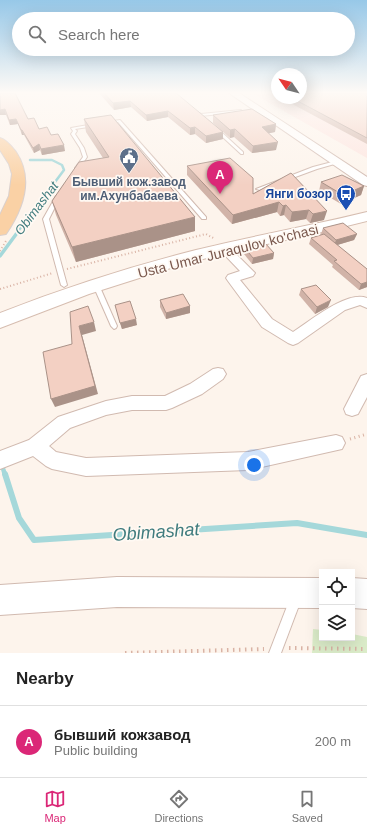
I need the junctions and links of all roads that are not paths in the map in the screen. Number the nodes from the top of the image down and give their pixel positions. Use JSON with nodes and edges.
{"nodes":[{"id":1,"x":121,"y":123,"type":"edge"},
{"id":2,"x":275,"y":123,"type":"edge"},
{"id":3,"x":96,"y":124,"type":"edge"},
{"id":4,"x":211,"y":124,"type":"edge"},
{"id":5,"x":0,"y":142,"type":"edge"},
{"id":6,"x":242,"y":153,"type":"dead end"},
{"id":7,"x":0,"y":156,"type":"edge"},
{"id":8,"x":336,"y":162,"type":"junction"},
{"id":9,"x":72,"y":176,"type":"edge"},
{"id":10,"x":367,"y":182,"type":"edge"},
{"id":11,"x":258,"y":189,"type":"edge"},
{"id":12,"x":60,"y":195,"type":"edge"},
{"id":13,"x":0,"y":205,"type":"edge"},
{"id":14,"x":367,"y":208,"type":"edge"},
{"id":15,"x":367,"y":216,"type":"edge"},
{"id":16,"x":204,"y":218,"type":"dead end"},
{"id":17,"x":0,"y":230,"type":"edge"},
{"id":18,"x":221,"y":245,"type":"junction"},
{"id":19,"x":62,"y":278,"type":"junction"},
{"id":20,"x":96,"y":285,"type":"junction"},
{"id":21,"x":367,"y":303,"type":"edge"},
{"id":22,"x":0,"y":309,"type":"edge"},
{"id":23,"x":0,"y":321,"type":"edge"},
{"id":24,"x":114,"y":326,"type":"dead end"},
{"id":25,"x":218,"y":374,"type":"dead end"},
{"id":26,"x":367,"y":381,"type":"edge"},
{"id":27,"x":352,"y":409,"type":"dead end"},
{"id":28,"x":336,"y":443,"type":"dead end"},
{"id":29,"x":30,"y":449,"type":"junction"},
{"id":30,"x":0,"y":460,"type":"edge"},
{"id":31,"x":310,"y":592,"type":"edge"},
{"id":32,"x":355,"y":593,"type":"edge"},
{"id":33,"x":367,"y":594,"type":"edge"},
{"id":34,"x":0,"y":600,"type":"edge"},
{"id":35,"x":276,"y":651,"type":"edge"}],
"edges":[{"from":1,"to":16,"type":"lane"},
{"from":2,"to":8,"type":"street"},
{"from":3,"to":9,"type":"lane"},
{"from":4,"to":6,"type":"lane"},
{"from":5,"to":17,"type":"main road"},
{"from":7,"to":13,"type":"main road"},
{"from":8,"to":10,"type":"street"},
{"from":8,"to":11,"type":"lane"},
{"from":12,"to":19,"type":"lane"},
{"from":14,"to":18,"type":"main road","name":"Usta Umar Juraqulov ko'chasi"},
{"from":15,"to":18,"type":"main road","name":"Usta Umar Juraqulov ko'chasi"},
{"from":18,"to":19,"type":"main road","name":"Usta Umar Juraqulov ko'chasi"},
{"from":18,"to":20,"type":"main road","name":"Usta Umar Juraqulov ko'chasi"},
{"from":18,"to":21,"type":"street"},
{"from":19,"to":22,"type":"main road","name":"Usta Umar Juraqulov ko'chasi"},
{"from":20,"to":23,"type":"main road","name":"Usta Umar Juraqulov ko'chasi"},
{"from":20,"to":24,"type":"lane"},
{"from":25,"to":29,"type":"street"},
{"from":26,"to":27,"type":"street"},
{"from":28,"to":29,"type":"street"},
{"from":29,"to":30,"type":"street"},
{"from":31,"to":34,"type":"street"},
{"from":31,"to":35,"type":"lane"},
{"from":32,"to":33,"type":"street"}]}
